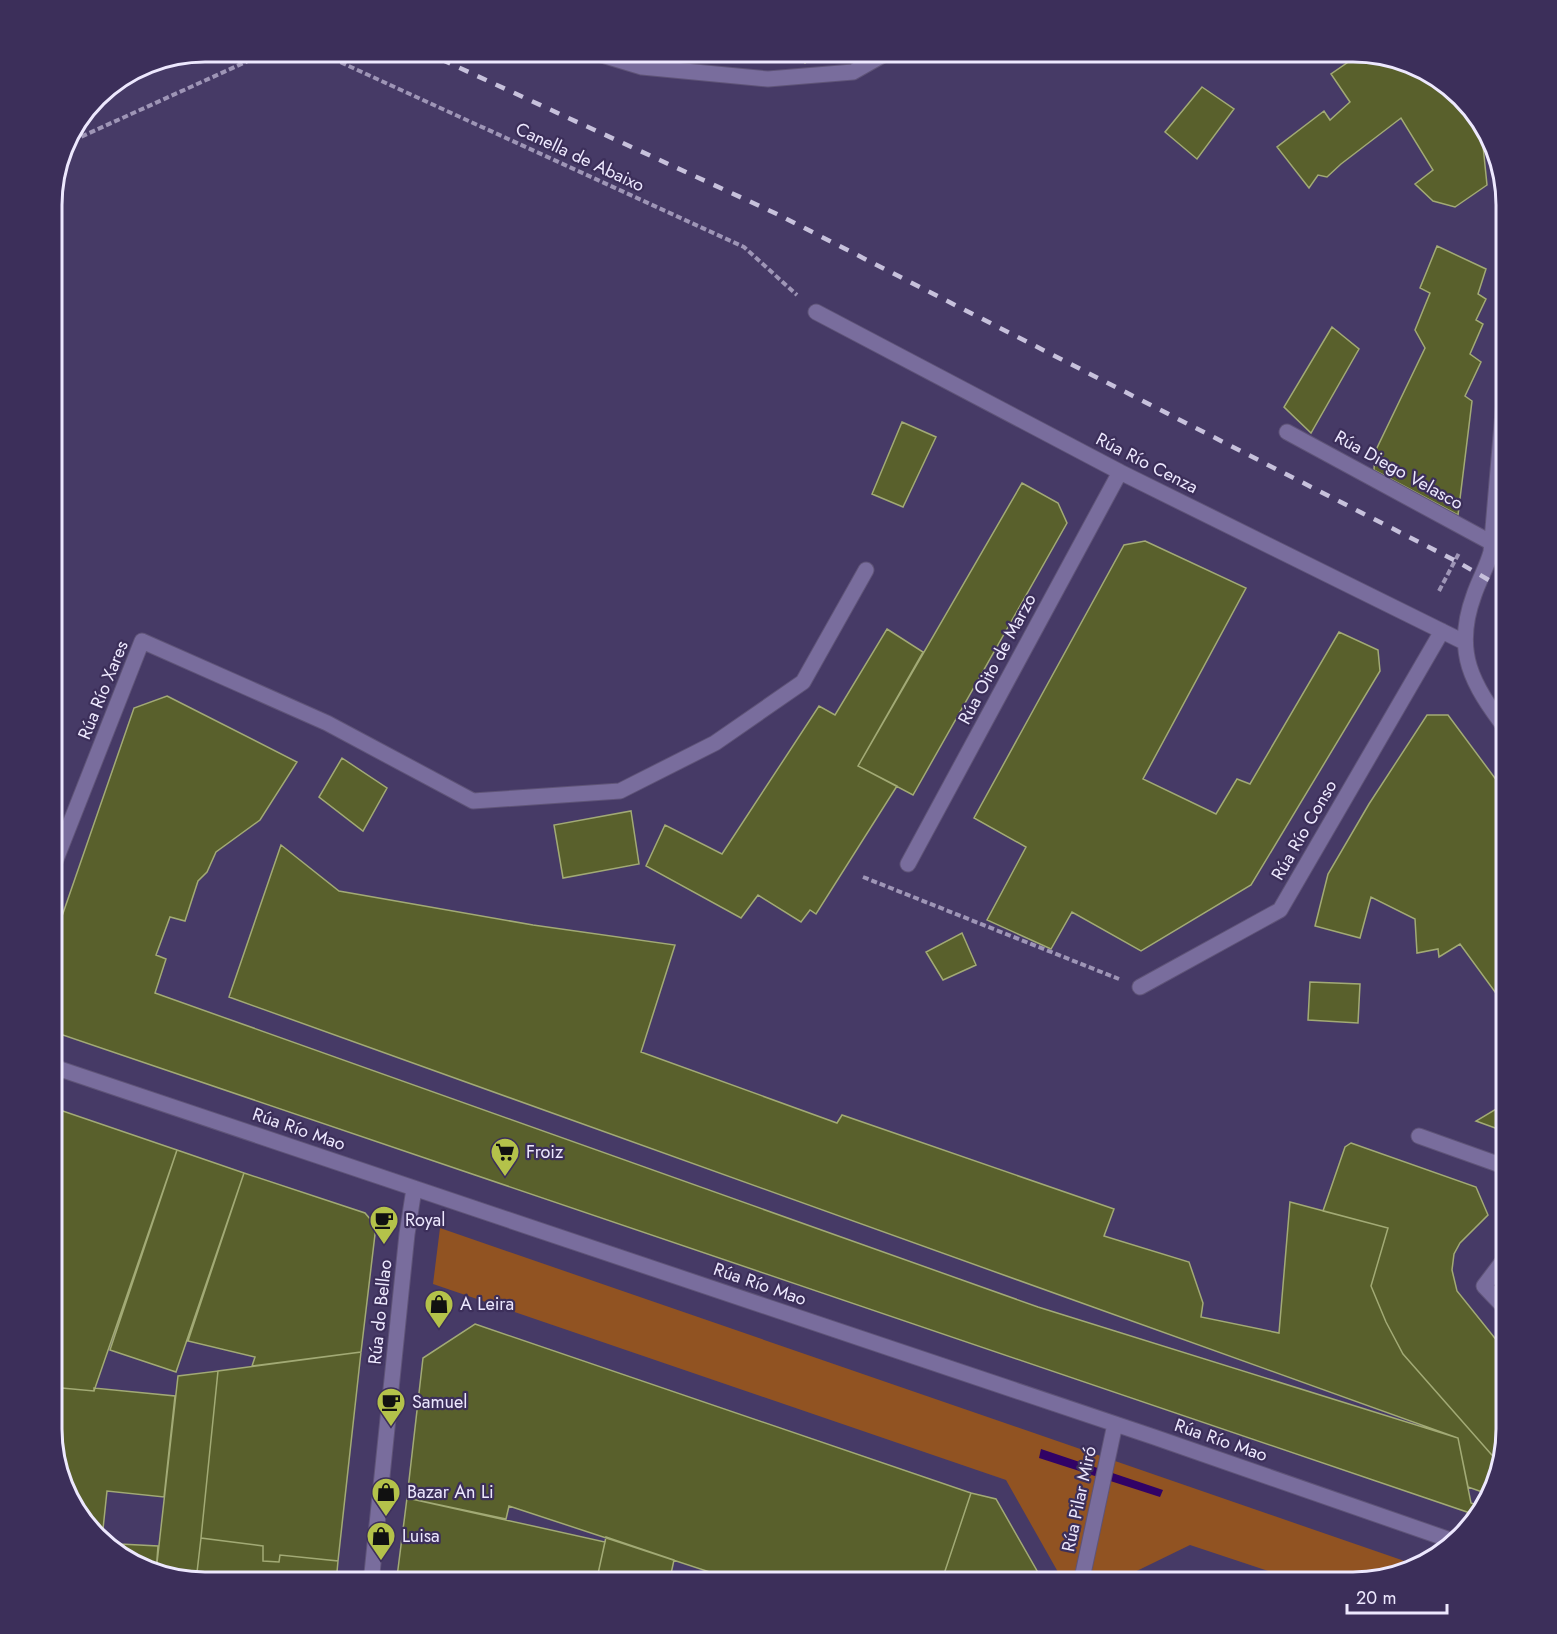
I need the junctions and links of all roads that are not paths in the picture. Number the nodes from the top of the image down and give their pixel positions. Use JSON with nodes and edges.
{"nodes":[{"id":1,"x":625,"y":62,"type":"edge"},
{"id":2,"x":871,"y":62,"type":"edge"},
{"id":3,"x":816,"y":312,"type":"road end"},
{"id":4,"x":1287,"y":432,"type":"dead end"},
{"id":5,"x":1120,"y":472,"type":"junction"},
{"id":6,"x":1496,"y":496,"type":"edge"},
{"id":7,"x":1492,"y":543,"type":"junction"},
{"id":8,"x":1496,"y":545,"type":"edge"},
{"id":9,"x":866,"y":570,"type":"dead end"},
{"id":10,"x":1442,"y":631,"type":"junction"},
{"id":11,"x":1464,"y":642,"type":"junction"},
{"id":12,"x":1496,"y":715,"type":"edge"},
{"id":13,"x":62,"y":844,"type":"edge"},
{"id":14,"x":908,"y":864,"type":"dead end"},
{"id":15,"x":1140,"y":987,"type":"road end"},
{"id":16,"x":62,"y":1070,"type":"edge"},
{"id":17,"x":1419,"y":1136,"type":"dead end"},
{"id":18,"x":1496,"y":1163,"type":"edge"},
{"id":19,"x":414,"y":1189,"type":"junction"},
{"id":20,"x":1496,"y":1270,"type":"edge"},
{"id":21,"x":1496,"y":1299,"type":"edge"},
{"id":22,"x":1114,"y":1424,"type":"junction"},
{"id":23,"x":1445,"y":1539,"type":"edge"},
{"id":24,"x":372,"y":1572,"type":"edge"},
{"id":25,"x":1083,"y":1572,"type":"edge"}],
"edges":[{"from":1,"to":2,"type":"street"},
{"from":3,"to":5,"type":"street","name":"Rúa Río Cenza"},
{"from":4,"to":7,"type":"street","name":"Rúa Diego Velasco"},
{"from":5,"to":10,"type":"street","name":"Rúa Río Cenza"},
{"from":5,"to":14,"type":"street","name":"Rúa Oito de Marzo"},
{"from":6,"to":7,"type":"street"},
{"from":7,"to":8,"type":"street","name":"Rúa Diego Velasco"},
{"from":7,"to":11,"type":"street"},
{"from":9,"to":13,"type":"street","name":"Rúa Río Xares"},
{"from":10,"to":11,"type":"street","name":"Rúa Río Cenza"},
{"from":10,"to":15,"type":"street","name":"Rúa Río Conso"},
{"from":11,"to":12,"type":"street"},
{"from":16,"to":19,"type":"street","name":"Rúa Río Mao"},
{"from":17,"to":18,"type":"street"},
{"from":19,"to":22,"type":"street","name":"Rúa Río Mao"},
{"from":19,"to":24,"type":"street","name":"Rúa do Bellao"},
{"from":20,"to":21,"type":"street"},
{"from":22,"to":23,"type":"street","name":"Rúa Río Mao"},
{"from":22,"to":25,"type":"street","name":"Rúa Pilar Miró"}]}
